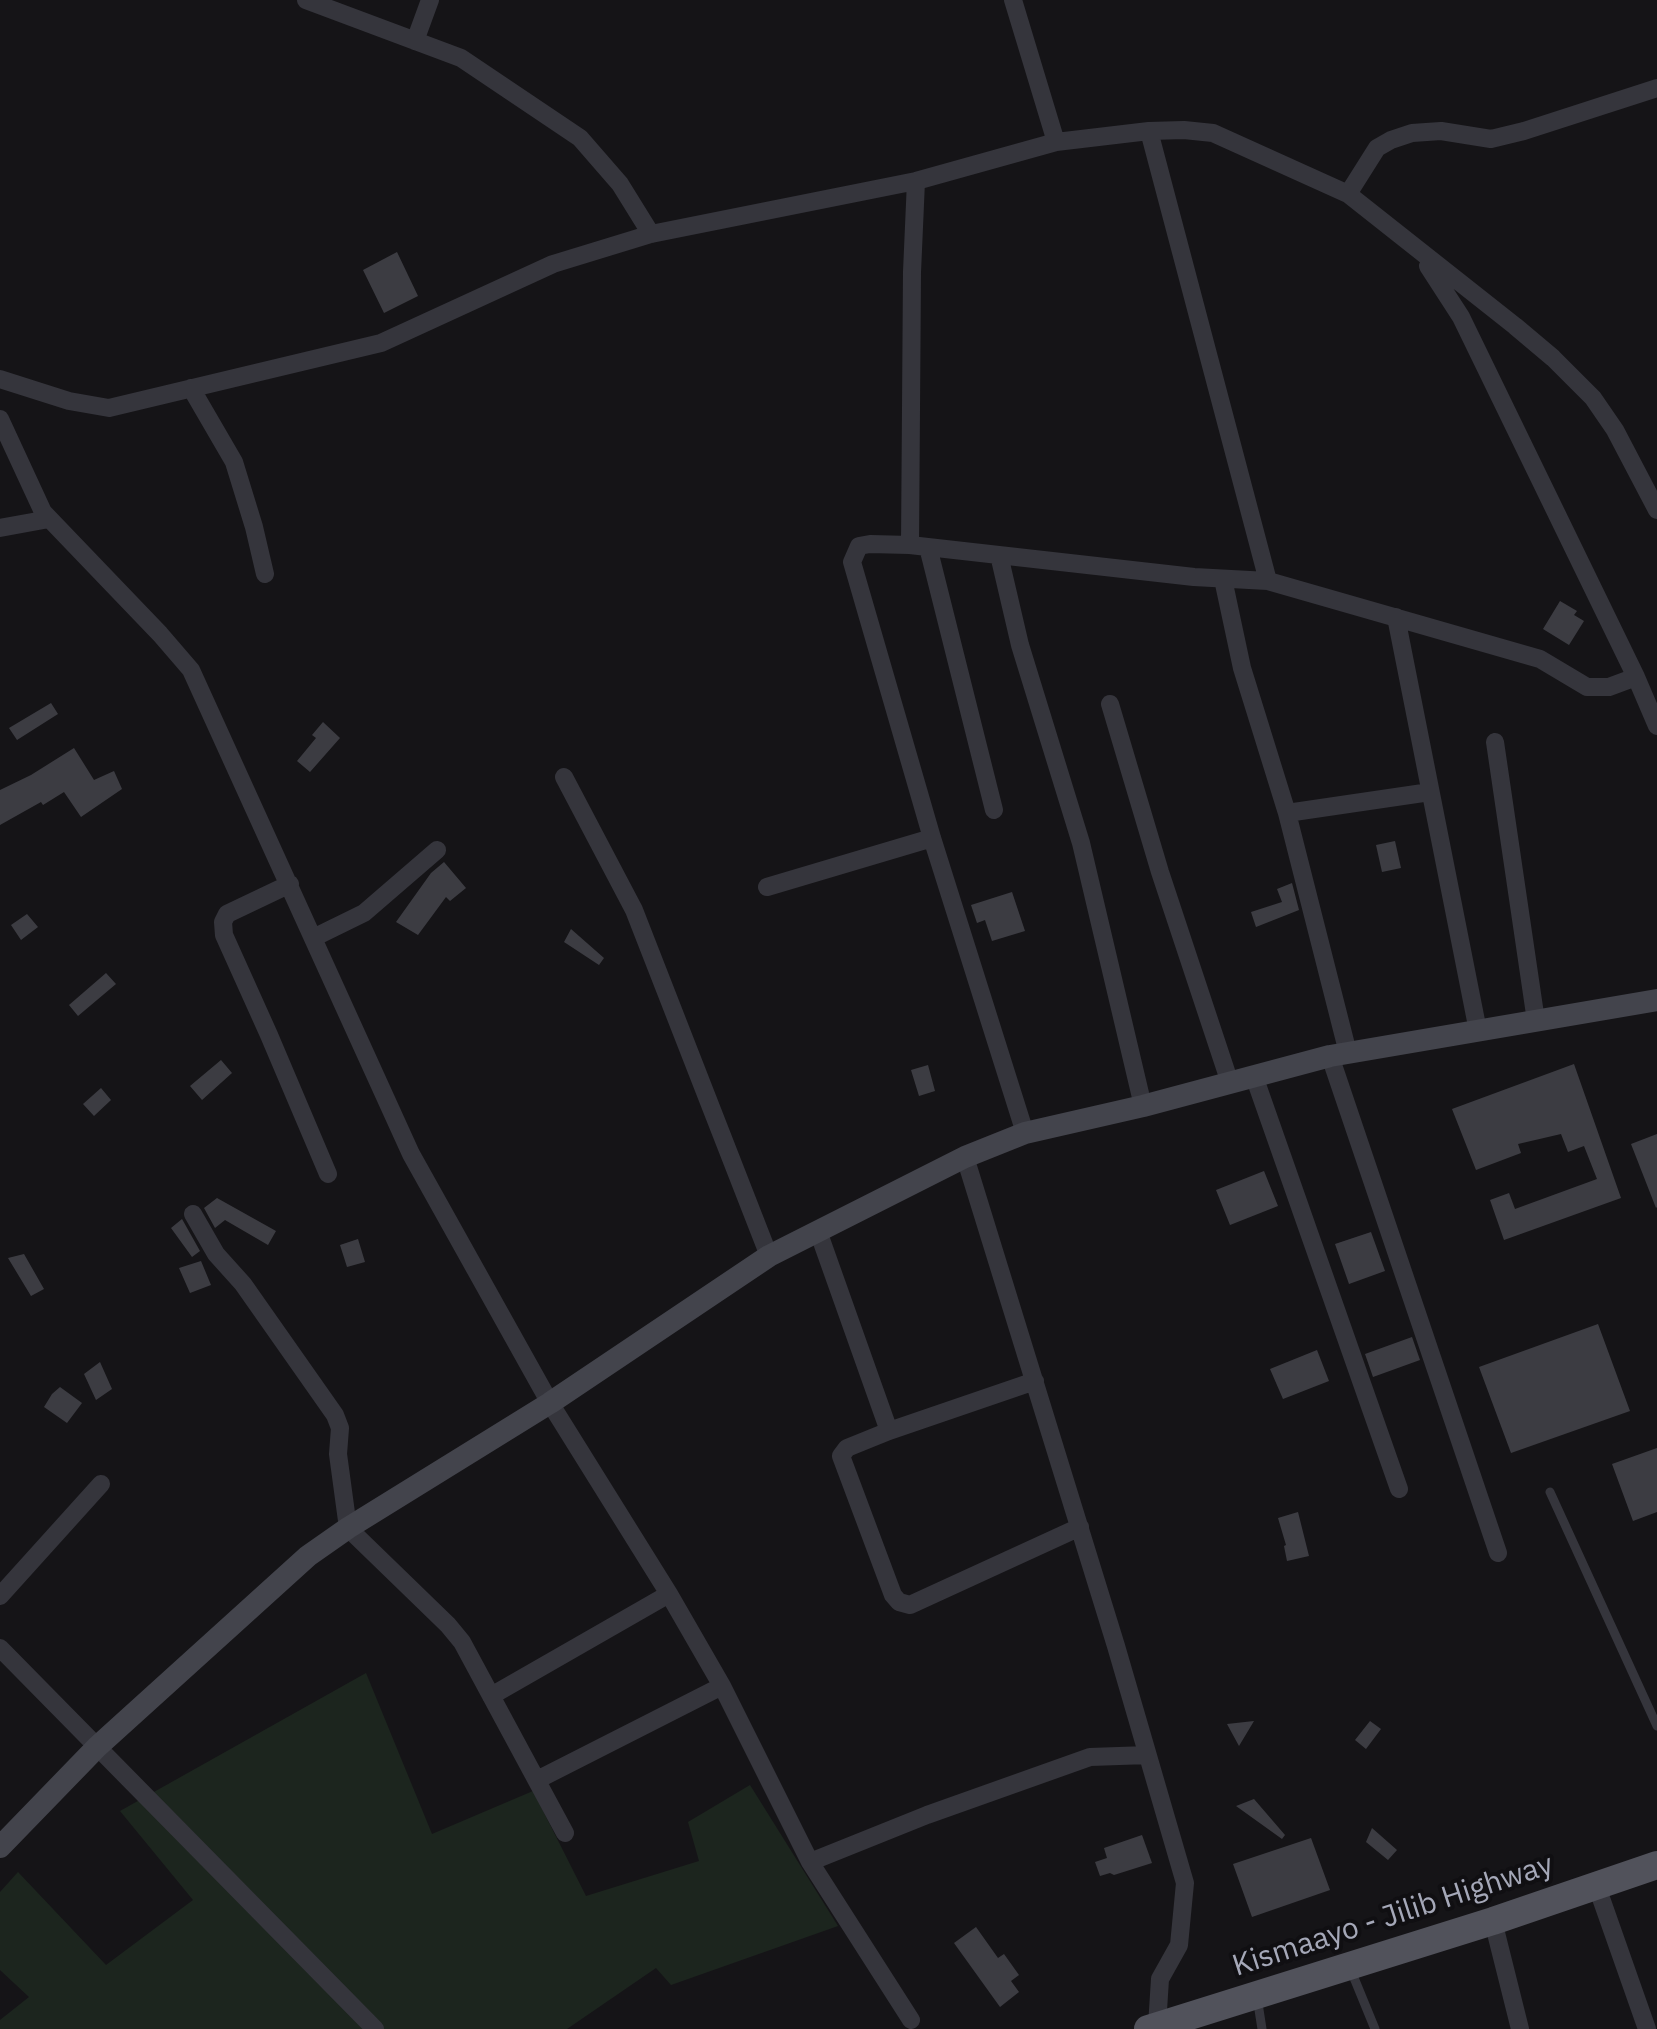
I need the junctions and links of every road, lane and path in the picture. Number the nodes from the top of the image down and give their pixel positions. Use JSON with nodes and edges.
{"nodes":[{"id":1,"x":306,"y":0,"type":"edge"},
{"id":2,"x":430,"y":0,"type":"edge"},
{"id":3,"x":1012,"y":0,"type":"edge"},
{"id":4,"x":415,"y":41,"type":"junction"},
{"id":5,"x":1657,"y":88,"type":"edge"},
{"id":6,"x":1149,"y":130,"type":"junction"},
{"id":7,"x":1056,"y":142,"type":"junction"},
{"id":8,"x":916,"y":181,"type":"junction"},
{"id":9,"x":1348,"y":194,"type":"junction"},
{"id":10,"x":651,"y":234,"type":"junction"},
{"id":11,"x":1416,"y":249,"type":"junction"},
{"id":12,"x":0,"y":379,"type":"edge"},
{"id":13,"x":191,"y":388,"type":"junction"},
{"id":14,"x":0,"y":419,"type":"edge"},
{"id":15,"x":1657,"y":510,"type":"edge"},
{"id":16,"x":50,"y":519,"type":"junction"},
{"id":17,"x":0,"y":528,"type":"edge"},
{"id":18,"x":919,"y":546,"type":"junction"},
{"id":19,"x":1000,"y":555,"type":"junction"},
{"id":20,"x":266,"y":574,"type":"dead end"},
{"id":21,"x":1223,"y":579,"type":"junction"},
{"id":22,"x":1268,"y":581,"type":"junction"},
{"id":23,"x":1396,"y":617,"type":"junction"},
{"id":24,"x":1636,"y":677,"type":"junction"},
{"id":25,"x":1110,"y":704,"type":"dead end"},
{"id":26,"x":1657,"y":726,"type":"edge"},
{"id":27,"x":1494,"y":742,"type":"dead end"},
{"id":28,"x":564,"y":777,"type":"dead end"},
{"id":29,"x":1430,"y":792,"type":"junction"},
{"id":30,"x":994,"y":810,"type":"dead end"},
{"id":31,"x":1287,"y":813,"type":"junction"},
{"id":32,"x":932,"y":838,"type":"junction"},
{"id":33,"x":438,"y":850,"type":"dead end"},
{"id":34,"x":290,"y":884,"type":"junction"},
{"id":35,"x":767,"y":887,"type":"dead end"},
{"id":36,"x":313,"y":938,"type":"junction"},
{"id":37,"x":1657,"y":1000,"type":"edge"},
{"id":38,"x":1536,"y":1021,"type":"junction"},
{"id":39,"x":1478,"y":1031,"type":"junction"},
{"id":40,"x":1339,"y":1055,"type":"junction"},
{"id":41,"x":1254,"y":1076,"type":"junction"},
{"id":42,"x":1230,"y":1083,"type":"junction"},
{"id":43,"x":1143,"y":1106,"type":"junction"},
{"id":44,"x":1025,"y":1134,"type":"junction"},
{"id":45,"x":966,"y":1158,"type":"junction"},
{"id":46,"x":328,"y":1174,"type":"dead end"},
{"id":47,"x":193,"y":1214,"type":"dead end"},
{"id":48,"x":818,"y":1231,"type":"junction"},
{"id":49,"x":769,"y":1256,"type":"junction"},
{"id":50,"x":1034,"y":1382,"type":"junction"},
{"id":51,"x":550,"y":1403,"type":"junction"},
{"id":52,"x":890,"y":1430,"type":"junction"},
{"id":53,"x":101,"y":1484,"type":"dead end"},
{"id":54,"x":1399,"y":1489,"type":"dead end"},
{"id":55,"x":1550,"y":1492,"type":"dead end"},
{"id":56,"x":1080,"y":1527,"type":"junction"},
{"id":57,"x":348,"y":1528,"type":"junction"},
{"id":58,"x":1498,"y":1553,"type":"dead end"},
{"id":59,"x":669,"y":1594,"type":"junction"},
{"id":60,"x":0,"y":1596,"type":"edge"},
{"id":61,"x":0,"y":1648,"type":"edge"},
{"id":62,"x":722,"y":1686,"type":"junction"},
{"id":63,"x":491,"y":1696,"type":"junction"},
{"id":64,"x":1657,"y":1726,"type":"edge"},
{"id":65,"x":97,"y":1747,"type":"junction"},
{"id":66,"x":1148,"y":1756,"type":"junction"},
{"id":67,"x":537,"y":1780,"type":"junction"},
{"id":68,"x":566,"y":1833,"type":"dead end"},
{"id":69,"x":0,"y":1846,"type":"edge"},
{"id":70,"x":810,"y":1862,"type":"junction"},
{"id":71,"x":1657,"y":1865,"type":"edge"},
{"id":72,"x":1596,"y":1884,"type":"junction"},
{"id":73,"x":1493,"y":1921,"type":"junction"},
{"id":74,"x":1349,"y":1966,"type":"junction"},
{"id":75,"x":1257,"y":1994,"type":"junction"},
{"id":76,"x":911,"y":2020,"type":"dead end"},
{"id":77,"x":1153,"y":2027,"type":"edge"},
{"id":78,"x":375,"y":2029,"type":"edge"},
{"id":79,"x":1262,"y":2029,"type":"edge"},
{"id":80,"x":1375,"y":2029,"type":"edge"},
{"id":81,"x":1520,"y":2029,"type":"edge"},
{"id":82,"x":1647,"y":2029,"type":"edge"}],
"edges":[{"from":1,"to":4,"type":"street"},
{"from":2,"to":4,"type":"street"},
{"from":3,"to":7,"type":"street"},
{"from":4,"to":10,"type":"street"},
{"from":5,"to":9,"type":"street"},
{"from":6,"to":7,"type":"street"},
{"from":6,"to":9,"type":"street"},
{"from":6,"to":22,"type":"street"},
{"from":7,"to":8,"type":"street"},
{"from":8,"to":10,"type":"street"},
{"from":8,"to":18,"type":"street"},
{"from":9,"to":11,"type":"street"},
{"from":10,"to":13,"type":"street"},
{"from":11,"to":15,"type":"street"},
{"from":11,"to":24,"type":"street"},
{"from":12,"to":13,"type":"street"},
{"from":13,"to":20,"type":"street"},
{"from":14,"to":16,"type":"street"},
{"from":16,"to":17,"type":"street"},
{"from":16,"to":34,"type":"street"},
{"from":18,"to":19,"type":"street"},
{"from":18,"to":30,"type":"street"},
{"from":18,"to":32,"type":"street"},
{"from":19,"to":21,"type":"street"},
{"from":19,"to":43,"type":"street"},
{"from":21,"to":22,"type":"street"},
{"from":21,"to":31,"type":"street"},
{"from":22,"to":23,"type":"street"},
{"from":23,"to":24,"type":"street"},
{"from":23,"to":29,"type":"street"},
{"from":24,"to":26,"type":"street"},
{"from":25,"to":42,"type":"street"},
{"from":27,"to":38,"type":"street"},
{"from":28,"to":49,"type":"street"},
{"from":29,"to":31,"type":"street"},
{"from":29,"to":39,"type":"street"},
{"from":31,"to":40,"type":"street"},
{"from":32,"to":35,"type":"street"},
{"from":32,"to":44,"type":"street"},
{"from":33,"to":36,"type":"street"},
{"from":34,"to":36,"type":"street"},
{"from":34,"to":46,"type":"street"},
{"from":36,"to":51,"type":"street"},
{"from":37,"to":38,"type":"street"},
{"from":38,"to":39,"type":"street"},
{"from":39,"to":40,"type":"street"},
{"from":40,"to":41,"type":"street"},
{"from":40,"to":58,"type":"street"},
{"from":41,"to":42,"type":"street"},
{"from":41,"to":54,"type":"street"},
{"from":42,"to":43,"type":"street"},
{"from":43,"to":44,"type":"street"},
{"from":44,"to":45,"type":"street"},
{"from":45,"to":48,"type":"street"},
{"from":45,"to":50,"type":"street"},
{"from":47,"to":57,"type":"street"},
{"from":48,"to":49,"type":"street"},
{"from":48,"to":52,"type":"street"},
{"from":49,"to":51,"type":"street"},
{"from":50,"to":52,"type":"street"},
{"from":50,"to":56,"type":"street"},
{"from":51,"to":57,"type":"street"},
{"from":51,"to":59,"type":"street"},
{"from":52,"to":56,"type":"street"},
{"from":53,"to":60,"type":"street"},
{"from":55,"to":64,"type":"lane"},
{"from":56,"to":66,"type":"street"},
{"from":57,"to":63,"type":"street"},
{"from":57,"to":65,"type":"street"},
{"from":59,"to":62,"type":"street"},
{"from":59,"to":63,"type":"street"},
{"from":61,"to":65,"type":"street"},
{"from":62,"to":67,"type":"street"},
{"from":62,"to":70,"type":"street"},
{"from":63,"to":67,"type":"street"},
{"from":65,"to":69,"type":"street"},
{"from":65,"to":78,"type":"street"},
{"from":66,"to":70,"type":"street"},
{"from":66,"to":77,"type":"street"},
{"from":67,"to":68,"type":"street"},
{"from":70,"to":76,"type":"street"},
{"from":71,"to":72,"type":"main road","name":"Kismaayo - Jilib Highway"},
{"from":72,"to":73,"type":"main road","name":"Kismaayo - Jilib Highway"},
{"from":72,"to":82,"type":"street"},
{"from":73,"to":74,"type":"main road","name":"Kismaayo - Jilib Highway"},
{"from":73,"to":81,"type":"street"},
{"from":74,"to":75,"type":"main road","name":"Kismaayo - Jilib Highway"},
{"from":74,"to":80,"type":"lane"},
{"from":75,"to":77,"type":"main road","name":"Kismaayo - Jilib Highway"},
{"from":75,"to":79,"type":"lane"}]}
